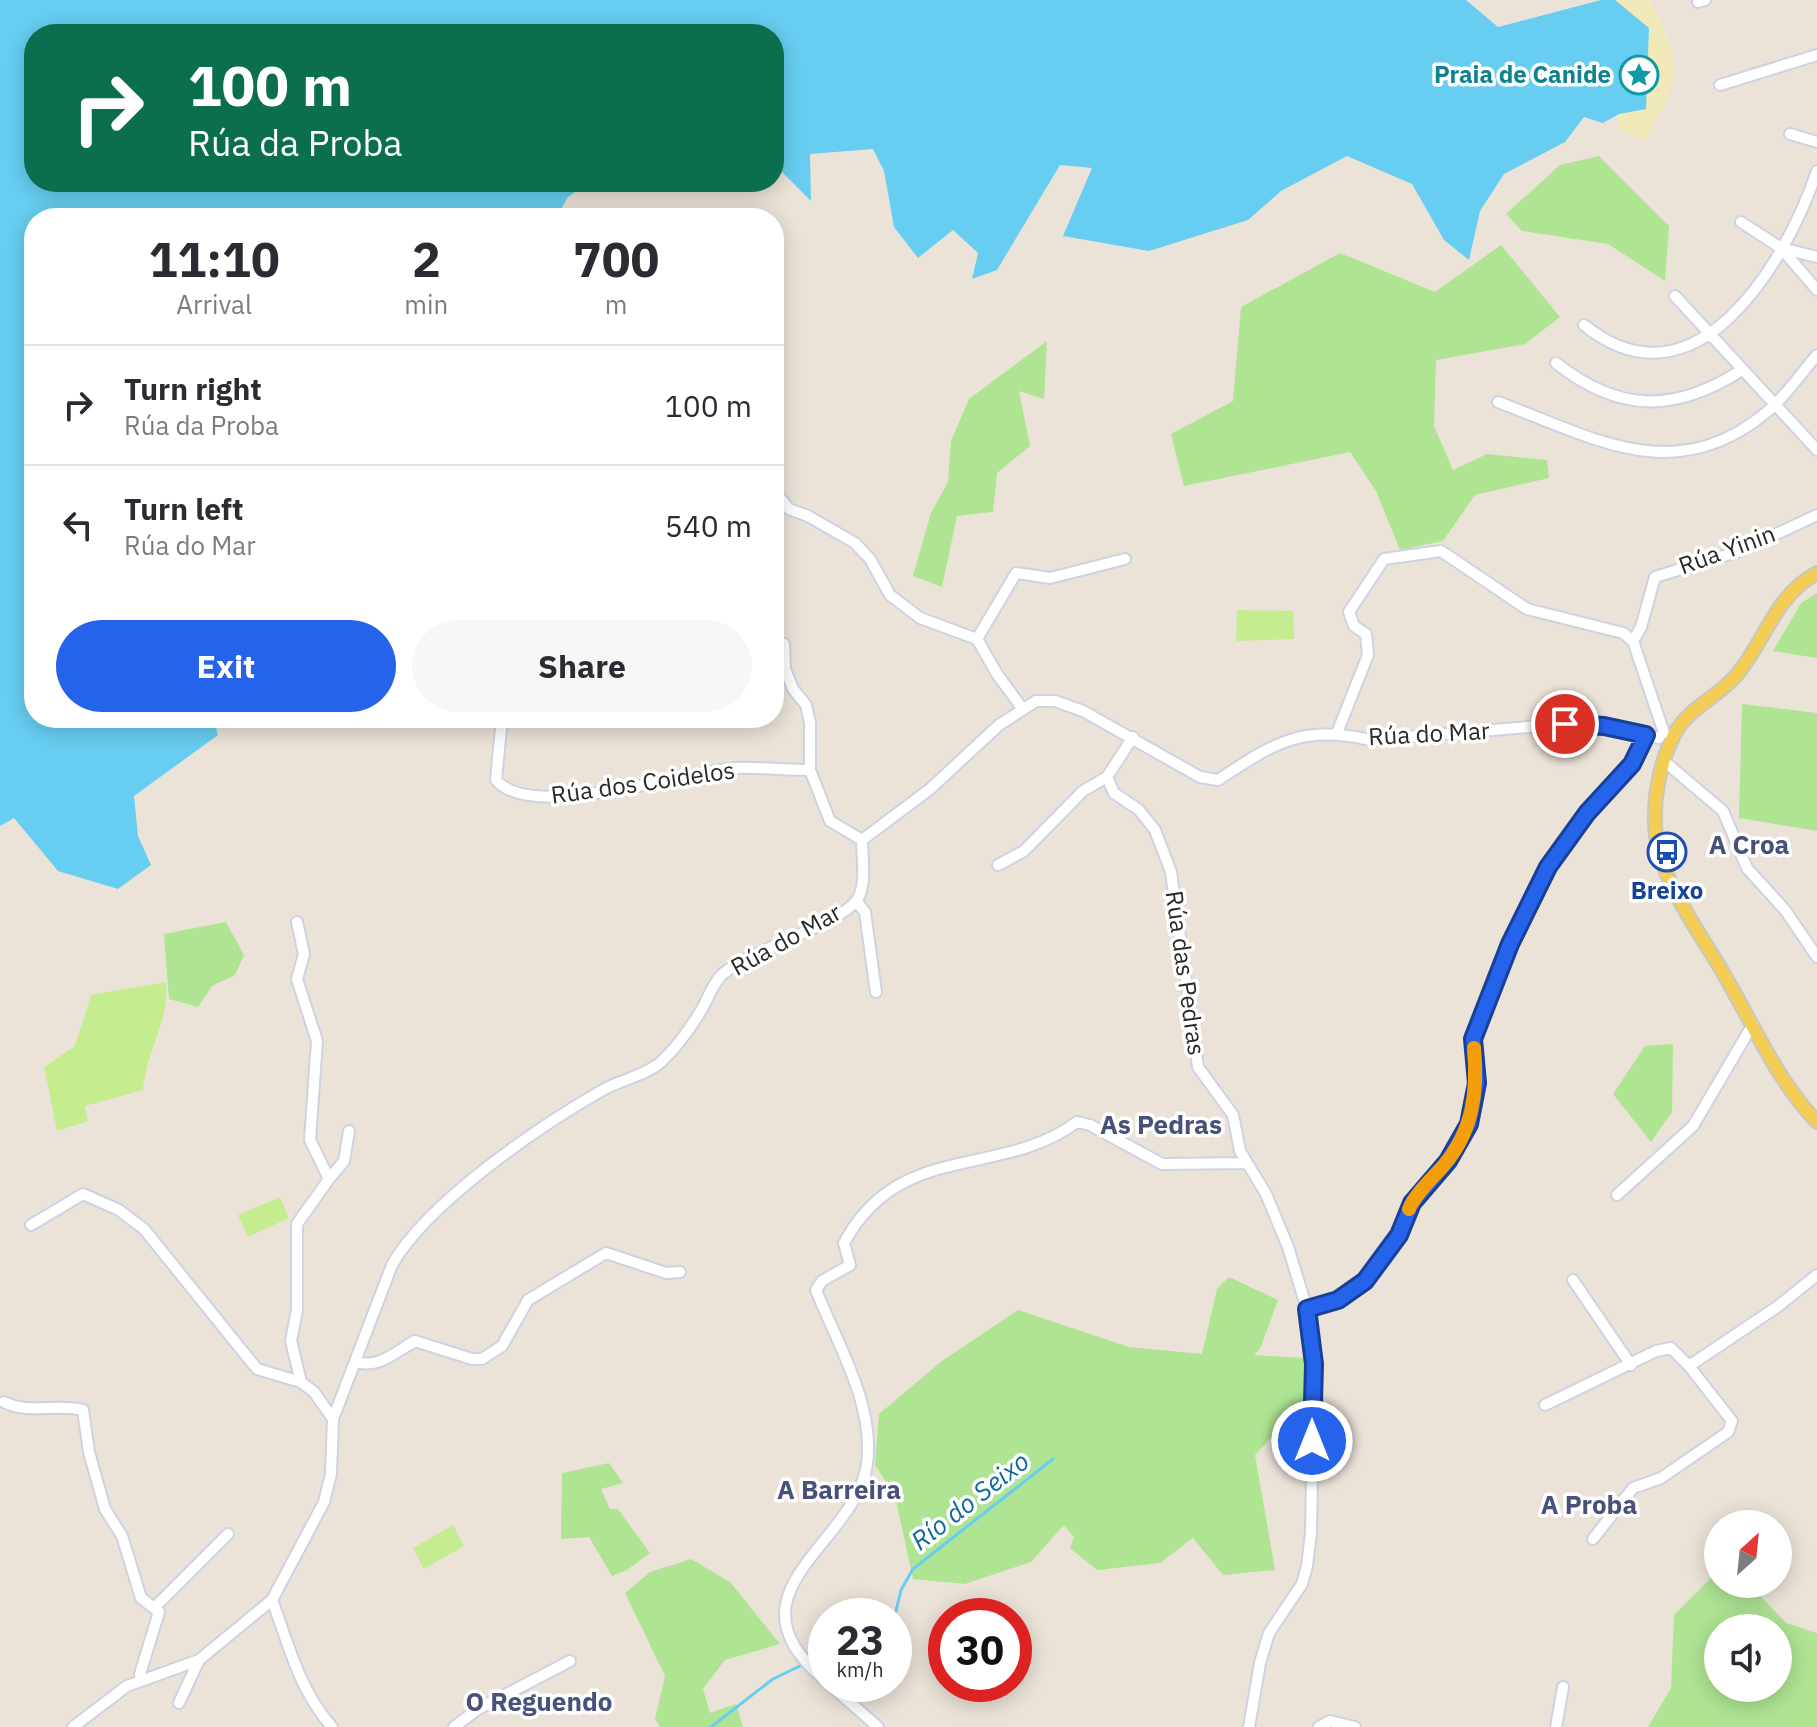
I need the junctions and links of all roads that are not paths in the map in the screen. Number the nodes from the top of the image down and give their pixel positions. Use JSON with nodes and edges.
{"nodes":[{"id":1,"x":1817,"y":55,"type":"edge"},
{"id":2,"x":1720,"y":85,"type":"dead end"},
{"id":3,"x":1790,"y":134,"type":"dead end"},
{"id":4,"x":1817,"y":142,"type":"edge"},
{"id":5,"x":1817,"y":171,"type":"edge"},
{"id":6,"x":1741,"y":222,"type":"dead end"},
{"id":7,"x":1781,"y":248,"type":"junction"},
{"id":8,"x":1817,"y":257,"type":"edge"},
{"id":9,"x":1817,"y":290,"type":"edge"},
{"id":10,"x":1675,"y":296,"type":"dead end"},
{"id":11,"x":1584,"y":325,"type":"dead end"},
{"id":12,"x":1710,"y":334,"type":"junction"},
{"id":13,"x":1817,"y":355,"type":"edge"},
{"id":14,"x":1556,"y":363,"type":"dead end"},
{"id":15,"x":1742,"y":370,"type":"junction"},
{"id":16,"x":1498,"y":402,"type":"dead end"},
{"id":17,"x":1774,"y":404,"type":"junction"},
{"id":18,"x":1817,"y":450,"type":"edge"},
{"id":19,"x":784,"y":503,"type":"edge"},
{"id":20,"x":1817,"y":515,"type":"edge"},
{"id":21,"x":1125,"y":559,"type":"dead end"},
{"id":22,"x":1817,"y":573,"type":"edge"},
{"id":23,"x":977,"y":639,"type":"junction"},
{"id":24,"x":1633,"y":641,"type":"junction"},
{"id":25,"x":784,"y":644,"type":"dead end"},
{"id":26,"x":1022,"y":708,"type":"junction"},
{"id":27,"x":501,"y":728,"type":"edge"},
{"id":28,"x":1337,"y":733,"type":"junction"},
{"id":29,"x":1646,"y":735,"type":"junction"},
{"id":30,"x":1665,"y":735,"type":"junction"},
{"id":31,"x":1133,"y":737,"type":"junction"},
{"id":32,"x":1665,"y":762,"type":"junction"},
{"id":33,"x":810,"y":770,"type":"junction"},
{"id":34,"x":1107,"y":777,"type":"junction"},
{"id":35,"x":862,"y":840,"type":"junction"},
{"id":36,"x":998,"y":865,"type":"dead end"},
{"id":37,"x":856,"y":901,"type":"junction"},
{"id":38,"x":297,"y":922,"type":"dead end"},
{"id":39,"x":1817,"y":957,"type":"edge"},
{"id":40,"x":876,"y":992,"type":"dead end"},
{"id":41,"x":1753,"y":1024,"type":"junction"},
{"id":42,"x":1817,"y":1122,"type":"edge"},
{"id":43,"x":349,"y":1131,"type":"dead end"},
{"id":44,"x":1247,"y":1163,"type":"junction"},
{"id":45,"x":329,"y":1179,"type":"junction"},
{"id":46,"x":1617,"y":1195,"type":"dead end"},
{"id":47,"x":31,"y":1225,"type":"dead end"},
{"id":48,"x":680,"y":1272,"type":"dead end"},
{"id":49,"x":1817,"y":1275,"type":"edge"},
{"id":50,"x":1573,"y":1280,"type":"dead end"},
{"id":51,"x":1307,"y":1309,"type":"junction"},
{"id":52,"x":355,"y":1362,"type":"junction"},
{"id":53,"x":1631,"y":1365,"type":"junction"},
{"id":54,"x":1689,"y":1366,"type":"junction"},
{"id":55,"x":301,"y":1382,"type":"junction"},
{"id":56,"x":4,"y":1402,"type":"dead end"},
{"id":57,"x":1545,"y":1405,"type":"dead end"},
{"id":58,"x":333,"y":1419,"type":"junction"},
{"id":59,"x":228,"y":1534,"type":"dead end"},
{"id":60,"x":1593,"y":1539,"type":"dead end"},
{"id":61,"x":272,"y":1600,"type":"junction"},
{"id":62,"x":154,"y":1608,"type":"junction"},
{"id":63,"x":199,"y":1660,"type":"junction"},
{"id":64,"x":570,"y":1661,"type":"dead end"},
{"id":65,"x":808,"y":1664,"type":"edge"},
{"id":66,"x":141,"y":1680,"type":"junction"},
{"id":67,"x":1563,"y":1687,"type":"dead end"},
{"id":68,"x":850,"y":1702,"type":"edge"},
{"id":69,"x":179,"y":1703,"type":"dead end"},
{"id":70,"x":73,"y":1727,"type":"edge"},
{"id":71,"x":332,"y":1727,"type":"edge"},
{"id":72,"x":454,"y":1727,"type":"edge"},
{"id":73,"x":878,"y":1727,"type":"edge"},
{"id":74,"x":1249,"y":1727,"type":"edge"},
{"id":75,"x":1319,"y":1727,"type":"edge"},
{"id":76,"x":1355,"y":1727,"type":"edge"},
{"id":77,"x":1556,"y":1727,"type":"edge"}],
"edges":[{"from":1,"to":2,"type":"street"},
{"from":3,"to":4,"type":"street"},
{"from":5,"to":7,"type":"street"},
{"from":6,"to":7,"type":"street"},
{"from":7,"to":8,"type":"street"},
{"from":7,"to":9,"type":"street"},
{"from":7,"to":12,"type":"street"},
{"from":10,"to":12,"type":"street"},
{"from":11,"to":12,"type":"street"},
{"from":12,"to":15,"type":"street"},
{"from":13,"to":17,"type":"street"},
{"from":14,"to":15,"type":"street"},
{"from":15,"to":17,"type":"street"},
{"from":16,"to":17,"type":"street"},
{"from":17,"to":18,"type":"street"},
{"from":19,"to":23,"type":"street"},
{"from":20,"to":24,"type":"street","name":"Rúa Yinin"},
{"from":21,"to":23,"type":"street"},
{"from":22,"to":30,"type":"main road"},
{"from":23,"to":26,"type":"street"},
{"from":24,"to":28,"type":"street"},
{"from":24,"to":30,"type":"street"},
{"from":25,"to":33,"type":"street"},
{"from":26,"to":31,"type":"street","name":"Rúa do Mar"},
{"from":26,"to":35,"type":"street"},
{"from":27,"to":33,"type":"street","name":"Rúa dos Coidelos"},
{"from":28,"to":29,"type":"street","name":"Rúa do Mar"},
{"from":28,"to":31,"type":"street","name":"Rúa do Mar"},
{"from":29,"to":30,"type":"street","name":"Rúa do Mar"},
{"from":29,"to":51,"type":"street"},
{"from":30,"to":32,"type":"main road"},
{"from":31,"to":34,"type":"street"},
{"from":32,"to":39,"type":"street"},
{"from":32,"to":41,"type":"main road"},
{"from":33,"to":35,"type":"street"},
{"from":34,"to":36,"type":"street"},
{"from":34,"to":44,"type":"street","name":"Rúa das Pedras"},
{"from":35,"to":37,"type":"street","name":"Rúa do Mar"},
{"from":37,"to":40,"type":"street"},
{"from":37,"to":52,"type":"street","name":"Rúa do Mar"},
{"from":38,"to":45,"type":"street"},
{"from":41,"to":42,"type":"main road"},
{"from":41,"to":46,"type":"street"},
{"from":43,"to":45,"type":"street"},
{"from":44,"to":51,"type":"street","name":"Rúa das Pedras"},
{"from":44,"to":65,"type":"street"},
{"from":45,"to":55,"type":"street"},
{"from":47,"to":55,"type":"street"},
{"from":48,"to":52,"type":"street"},
{"from":49,"to":54,"type":"street"},
{"from":50,"to":53,"type":"street"},
{"from":51,"to":74,"type":"street","name":"Rúa das Pedras"},
{"from":52,"to":58,"type":"street","name":"Rúa do Mar"},
{"from":53,"to":54,"type":"street"},
{"from":53,"to":57,"type":"street"},
{"from":54,"to":60,"type":"street"},
{"from":55,"to":58,"type":"street"},
{"from":56,"to":62,"type":"street"},
{"from":58,"to":61,"type":"street","name":"Rúa do Mar"},
{"from":59,"to":62,"type":"street"},
{"from":61,"to":63,"type":"street","name":"Rúa do Mar"},
{"from":61,"to":71,"type":"street"},
{"from":62,"to":66,"type":"street"},
{"from":63,"to":66,"type":"street","name":"Rúa do Mar"},
{"from":63,"to":69,"type":"street","name":"Rúa do Mar"},
{"from":64,"to":72,"type":"street"},
{"from":66,"to":70,"type":"street","name":"Rúa do Mar"},
{"from":67,"to":77,"type":"street"},
{"from":68,"to":73,"type":"street"},
{"from":75,"to":76,"type":"street"}]}
